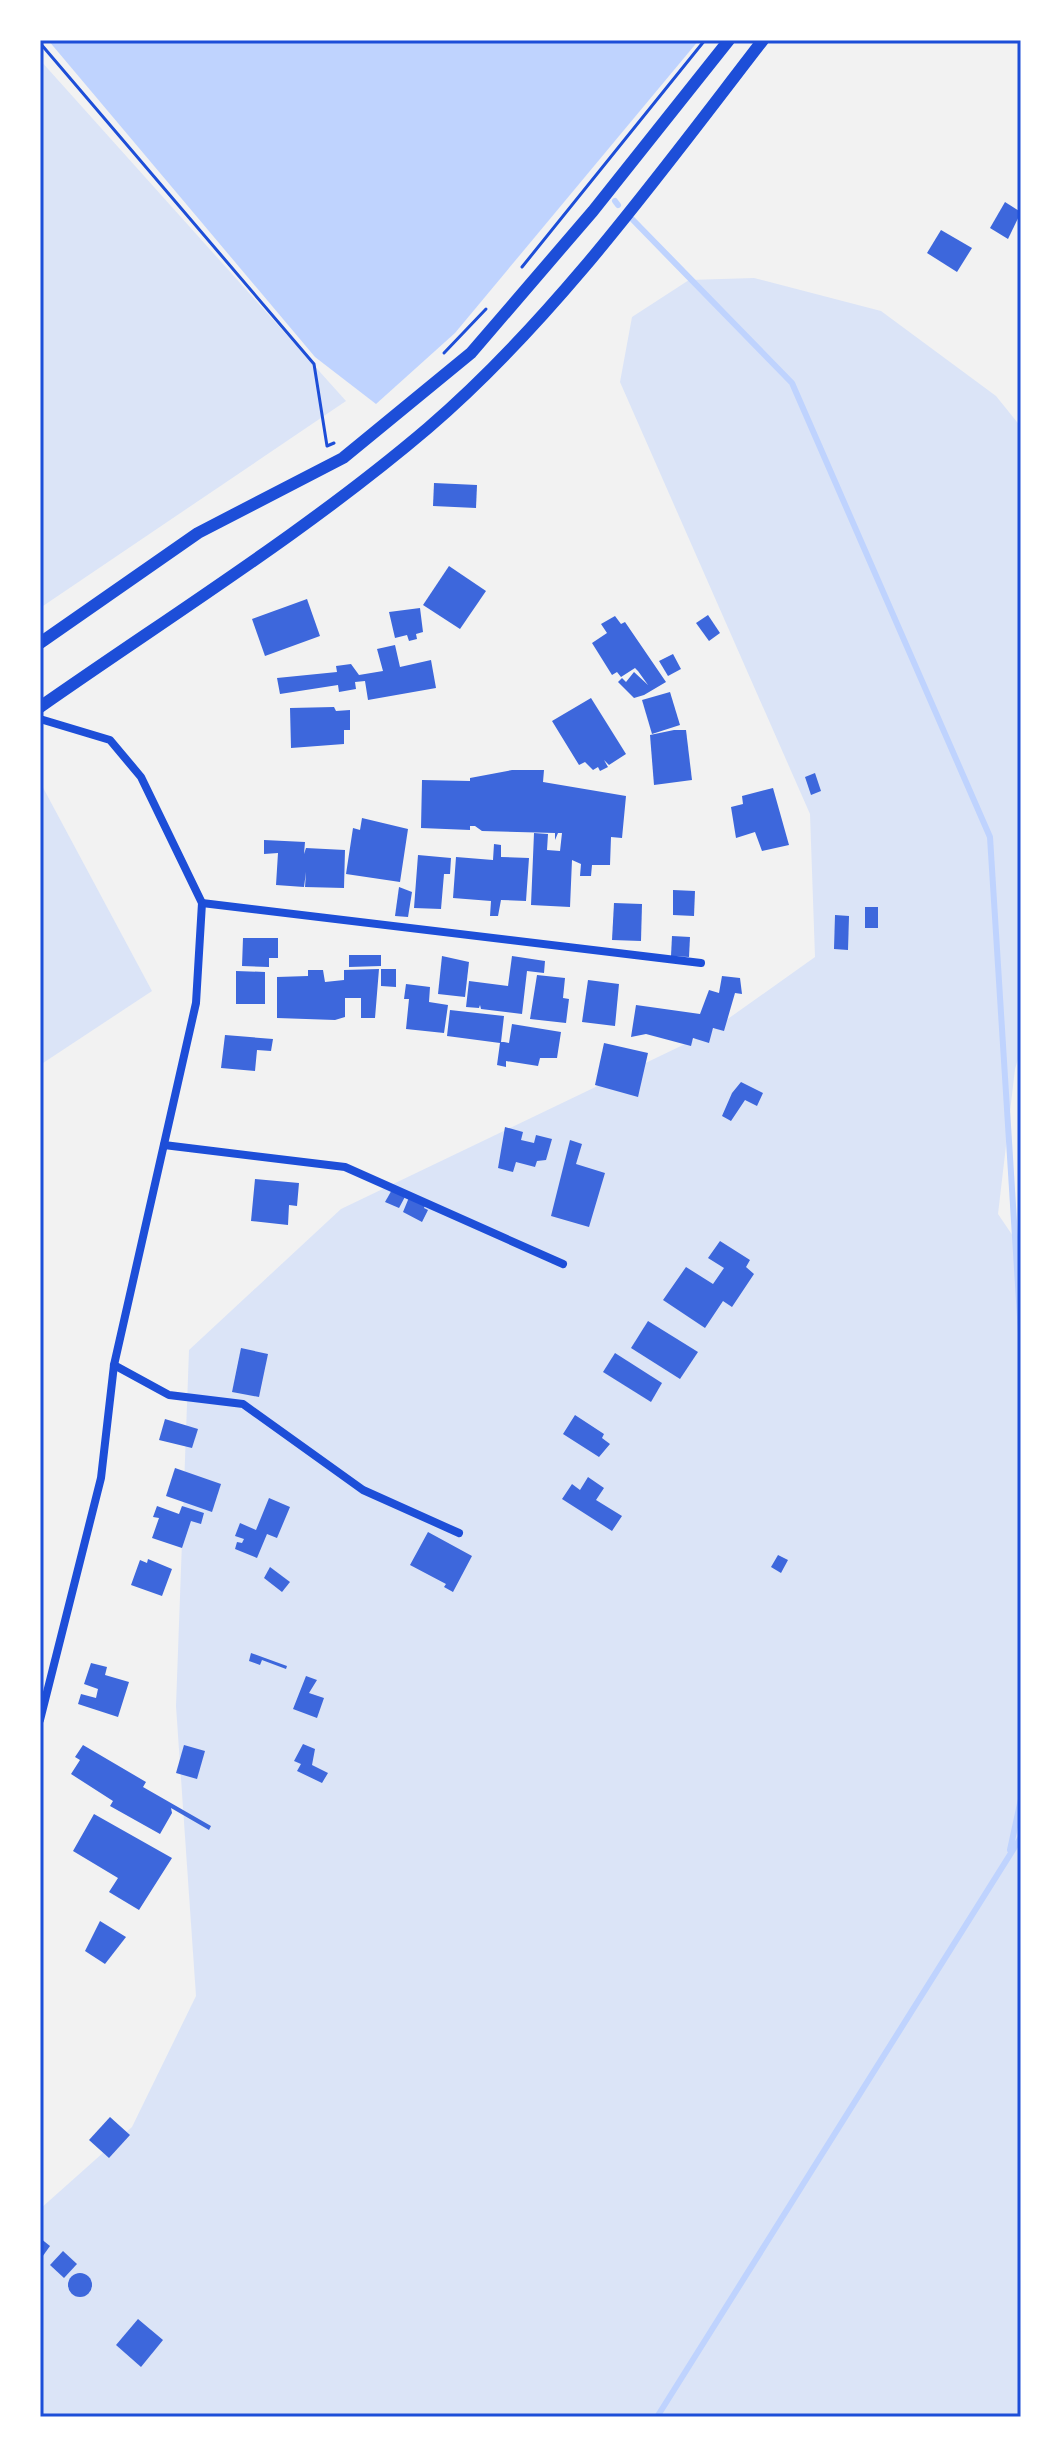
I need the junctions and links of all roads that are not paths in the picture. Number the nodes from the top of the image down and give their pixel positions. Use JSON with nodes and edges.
{"nodes":[{"id":1,"x":729,"y":40,"type":"edge"},
{"id":2,"x":763,"y":40,"type":"edge"},
{"id":3,"x":40,"y":643,"type":"edge"},
{"id":4,"x":40,"y":707,"type":"edge"},
{"id":5,"x":40,"y":719,"type":"edge"},
{"id":6,"x":202,"y":903,"type":"junction"},
{"id":7,"x":701,"y":963,"type":"dead end"},
{"id":8,"x":164,"y":1145,"type":"junction"},
{"id":9,"x":563,"y":1264,"type":"dead end"},
{"id":10,"x":114,"y":1365,"type":"junction"},
{"id":11,"x":459,"y":1533,"type":"dead end"},
{"id":12,"x":40,"y":1720,"type":"edge"}],
"edges":[{"from":1,"to":3,"type":"street"},
{"from":2,"to":4,"type":"street"},
{"from":5,"to":6,"type":"street"},
{"from":6,"to":7,"type":"street"},
{"from":6,"to":8,"type":"street"},
{"from":8,"to":9,"type":"street"},
{"from":8,"to":10,"type":"street"},
{"from":10,"to":11,"type":"street"},
{"from":10,"to":12,"type":"street"}]}
